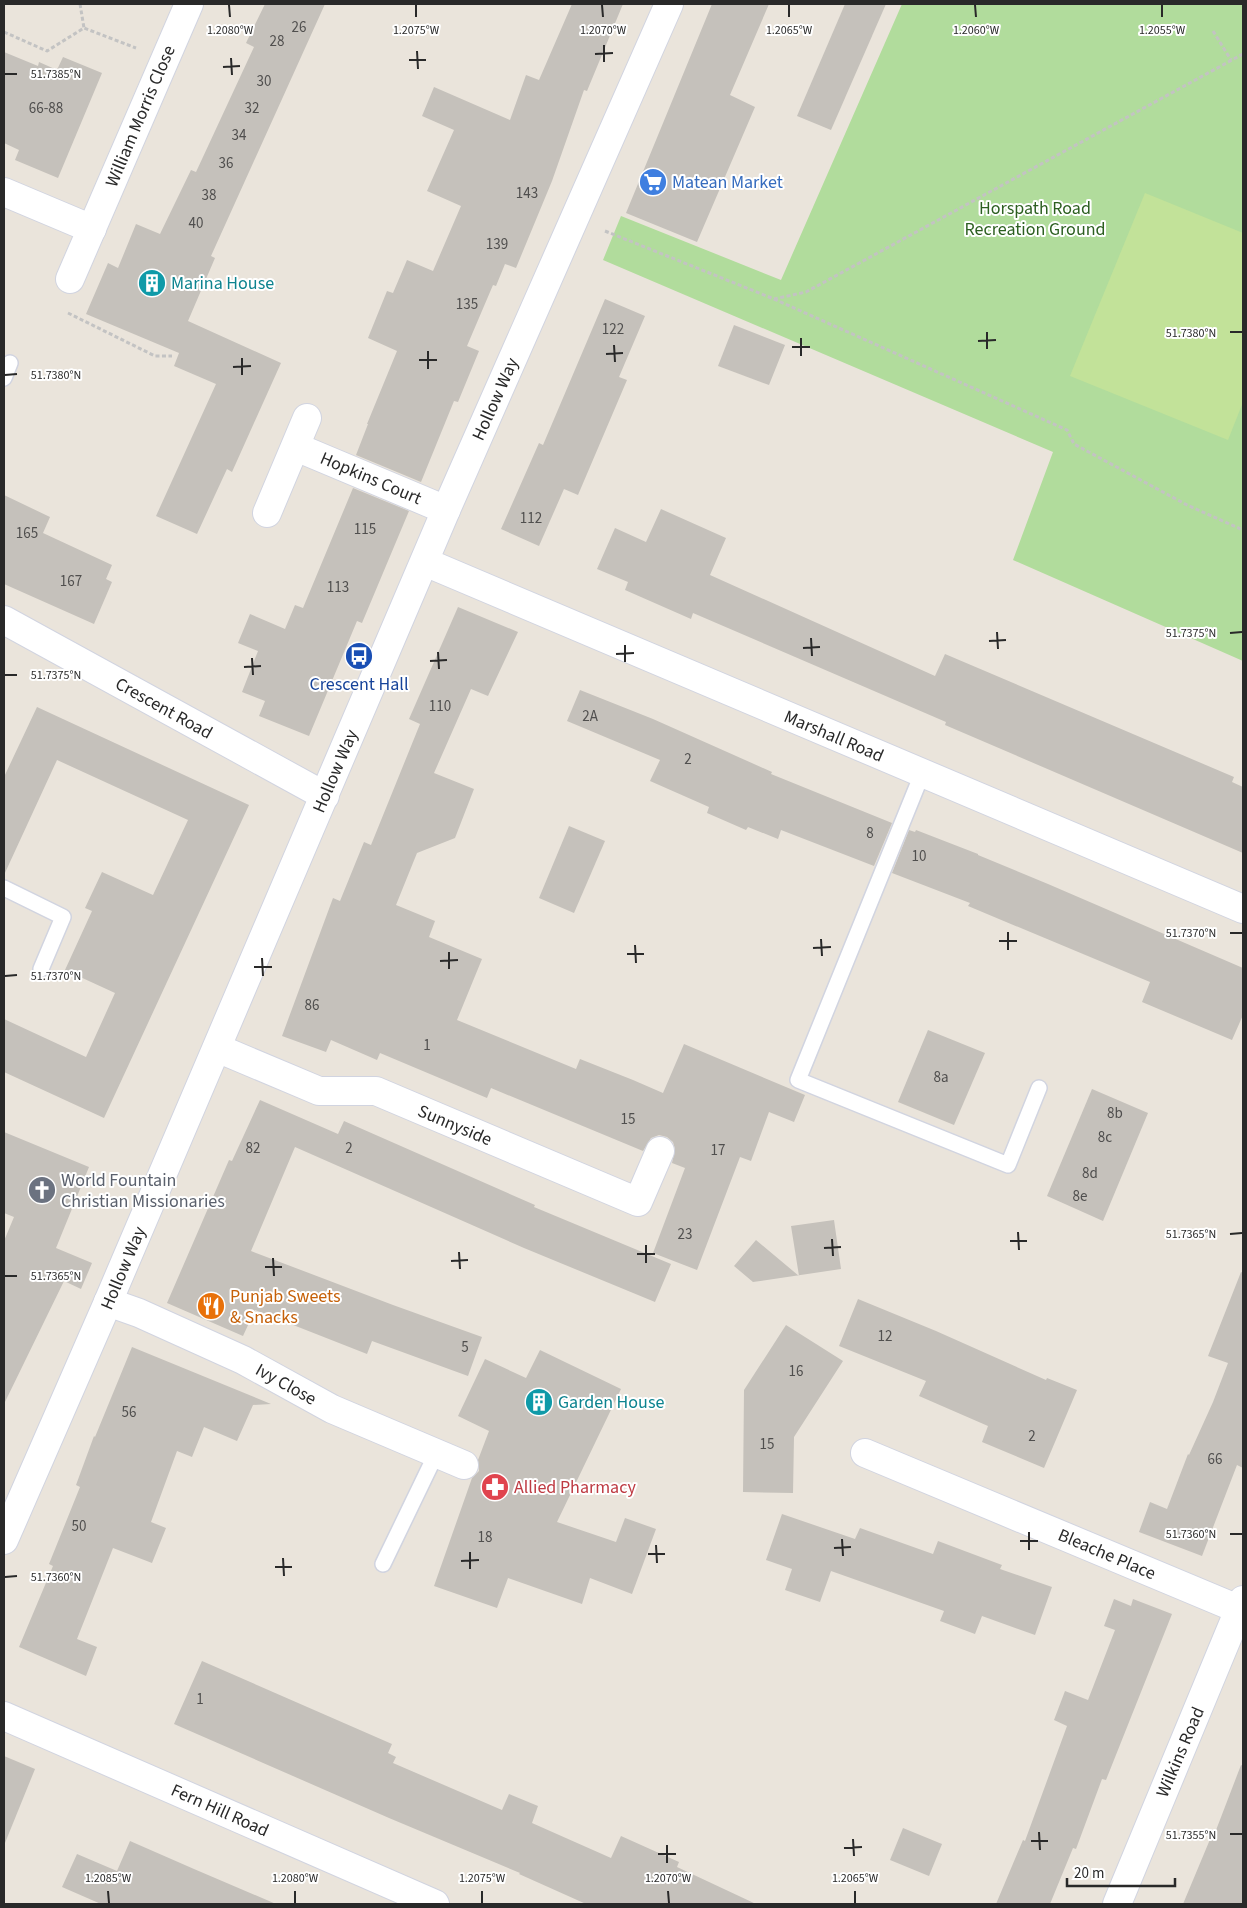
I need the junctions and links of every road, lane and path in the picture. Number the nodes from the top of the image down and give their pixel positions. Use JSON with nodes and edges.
{"nodes":[{"id":1,"x":80,"y":4,"type":"edge"},
{"id":2,"x":190,"y":4,"type":"edge"},
{"id":3,"x":669,"y":4,"type":"edge"},
{"id":4,"x":84,"y":28,"type":"junction"},
{"id":5,"x":1213,"y":31,"type":"dead end"},
{"id":6,"x":4,"y":32,"type":"edge"},
{"id":7,"x":1243,"y":54,"type":"edge"},
{"id":8,"x":165,"y":59,"type":"junction"},
{"id":9,"x":1231,"y":60,"type":"junction"},
{"id":10,"x":4,"y":192,"type":"edge"},
{"id":11,"x":574,"y":219,"type":"junction"},
{"id":12,"x":92,"y":229,"type":"junction"},
{"id":13,"x":70,"y":280,"type":"joint"},
{"id":14,"x":774,"y":299,"type":"junction"},
{"id":15,"x":172,"y":356,"type":"dead end"},
{"id":16,"x":10,"y":363,"type":"dead end"},
{"id":17,"x":4,"y":378,"type":"edge"},
{"id":18,"x":307,"y":418,"type":"dead end"},
{"id":19,"x":296,"y":447,"type":"junction"},
{"id":20,"x":446,"y":510,"type":"junction"},
{"id":21,"x":267,"y":513,"type":"dead end"},
{"id":22,"x":1243,"y":530,"type":"edge"},
{"id":23,"x":425,"y":562,"type":"junction"},
{"id":24,"x":4,"y":620,"type":"edge"},
{"id":25,"x":922,"y":774,"type":"junction"},
{"id":26,"x":325,"y":796,"type":"junction"},
{"id":27,"x":4,"y":888,"type":"edge"},
{"id":28,"x":1243,"y":909,"type":"edge"},
{"id":29,"x":41,"y":969,"type":"dead end"},
{"id":30,"x":217,"y":1048,"type":"junction"},
{"id":31,"x":1039,"y":1088,"type":"dead end"},
{"id":32,"x":660,"y":1151,"type":"dead end"},
{"id":33,"x":108,"y":1302,"type":"junction"},
{"id":34,"x":437,"y":1452,"type":"junction"},
{"id":35,"x":865,"y":1453,"type":"dead end"},
{"id":36,"x":464,"y":1465,"type":"dead end"},
{"id":37,"x":4,"y":1540,"type":"edge"},
{"id":38,"x":383,"y":1564,"type":"dead end"},
{"id":39,"x":1242,"y":1607,"type":"edge"},
{"id":40,"x":4,"y":1716,"type":"edge"},
{"id":41,"x":435,"y":1904,"type":"edge"},
{"id":42,"x":1117,"y":1904,"type":"edge"}],
"edges":[{"from":1,"to":4,"type":"path"},
{"from":2,"to":8,"type":"street","name":"William Morris Close"},
{"from":3,"to":11,"type":"street","name":"Hollow Way"},
{"from":4,"to":6,"type":"path"},
{"from":4,"to":8,"type":"path"},
{"from":5,"to":9,"type":"path"},
{"from":7,"to":9,"type":"path"},
{"from":8,"to":12,"type":"street","name":"William Morris Close"},
{"from":9,"to":14,"type":"path"},
{"from":10,"to":12,"type":"street"},
{"from":11,"to":14,"type":"path"},
{"from":11,"to":20,"type":"street","name":"Hollow Way"},
{"from":12,"to":13,"type":"street","name":"William Morris Close"},
{"from":13,"to":15,"type":"path"},
{"from":14,"to":22,"type":"path"},
{"from":16,"to":17,"type":"lane"},
{"from":18,"to":19,"type":"street"},
{"from":19,"to":20,"type":"street","name":"Hopkins Court"},
{"from":19,"to":21,"type":"street"},
{"from":20,"to":23,"type":"street","name":"Hollow Way"},
{"from":23,"to":25,"type":"street","name":"Marshall Road"},
{"from":23,"to":26,"type":"street","name":"Hollow Way"},
{"from":24,"to":26,"type":"street","name":"Crescent Road"},
{"from":25,"to":28,"type":"street","name":"Marshall Road"},
{"from":25,"to":31,"type":"lane"},
{"from":26,"to":30,"type":"street","name":"Hollow Way"},
{"from":27,"to":29,"type":"lane"},
{"from":30,"to":32,"type":"street","name":"Sunnyside"},
{"from":30,"to":33,"type":"street","name":"Hollow Way"},
{"from":33,"to":34,"type":"street","name":"Ivy Close"},
{"from":33,"to":37,"type":"street","name":"Hollow Way"},
{"from":34,"to":36,"type":"street","name":"Ivy Close"},
{"from":34,"to":38,"type":"lane"},
{"from":35,"to":39,"type":"street","name":"Bleache Place"},
{"from":39,"to":42,"type":"street","name":"Wilkins Road"},
{"from":40,"to":41,"type":"street","name":"Fern Hill Road"}]}
